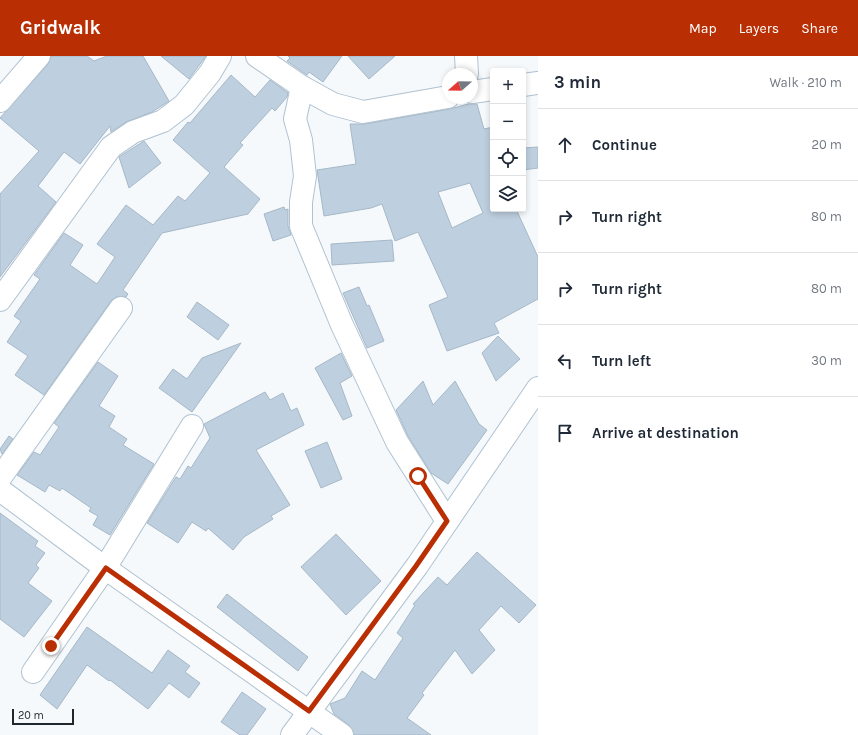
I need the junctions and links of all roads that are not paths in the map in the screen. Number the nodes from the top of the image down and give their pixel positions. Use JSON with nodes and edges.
{"nodes":[{"id":1,"x":39,"y":56,"type":"edge"},
{"id":2,"x":220,"y":56,"type":"edge"},
{"id":3,"x":257,"y":56,"type":"edge"},
{"id":4,"x":466,"y":56,"type":"edge"},
{"id":5,"x":467,"y":68,"type":"edge"},
{"id":6,"x":538,"y":83,"type":"edge"},
{"id":7,"x":526,"y":85,"type":"edge"},
{"id":8,"x":302,"y":87,"type":"junction"},
{"id":9,"x":490,"y":89,"type":"edge"},
{"id":10,"x":478,"y":91,"type":"edge"},
{"id":11,"x":442,"y":97,"type":"edge"},
{"id":12,"x":0,"y":101,"type":"edge"},
{"id":13,"x":0,"y":300,"type":"edge"},
{"id":14,"x":121,"y":308,"type":"dead end"},
{"id":15,"x":538,"y":388,"type":"edge"},
{"id":16,"x":192,"y":426,"type":"dead end"},
{"id":17,"x":0,"y":478,"type":"edge"},
{"id":18,"x":0,"y":490,"type":"edge"},
{"id":19,"x":447,"y":521,"type":"junction"},
{"id":20,"x":106,"y":568,"type":"junction"},
{"id":21,"x":33,"y":672,"type":"dead end"},
{"id":22,"x":309,"y":711,"type":"junction"},
{"id":23,"x":292,"y":735,"type":"edge"},
{"id":24,"x":342,"y":735,"type":"edge"}],
"edges":[{"from":1,"to":12,"type":"street"},
{"from":2,"to":13,"type":"street"},
{"from":3,"to":8,"type":"street"},
{"from":4,"to":5,"type":"street"},
{"from":6,"to":7,"type":"street"},
{"from":8,"to":11,"type":"street"},
{"from":8,"to":19,"type":"street"},
{"from":9,"to":10,"type":"street"},
{"from":14,"to":17,"type":"street"},
{"from":15,"to":19,"type":"street"},
{"from":16,"to":20,"type":"street"},
{"from":18,"to":20,"type":"street"},
{"from":19,"to":22,"type":"street"},
{"from":20,"to":21,"type":"street"},
{"from":20,"to":22,"type":"street"},
{"from":22,"to":23,"type":"street"},
{"from":22,"to":24,"type":"street"}]}
